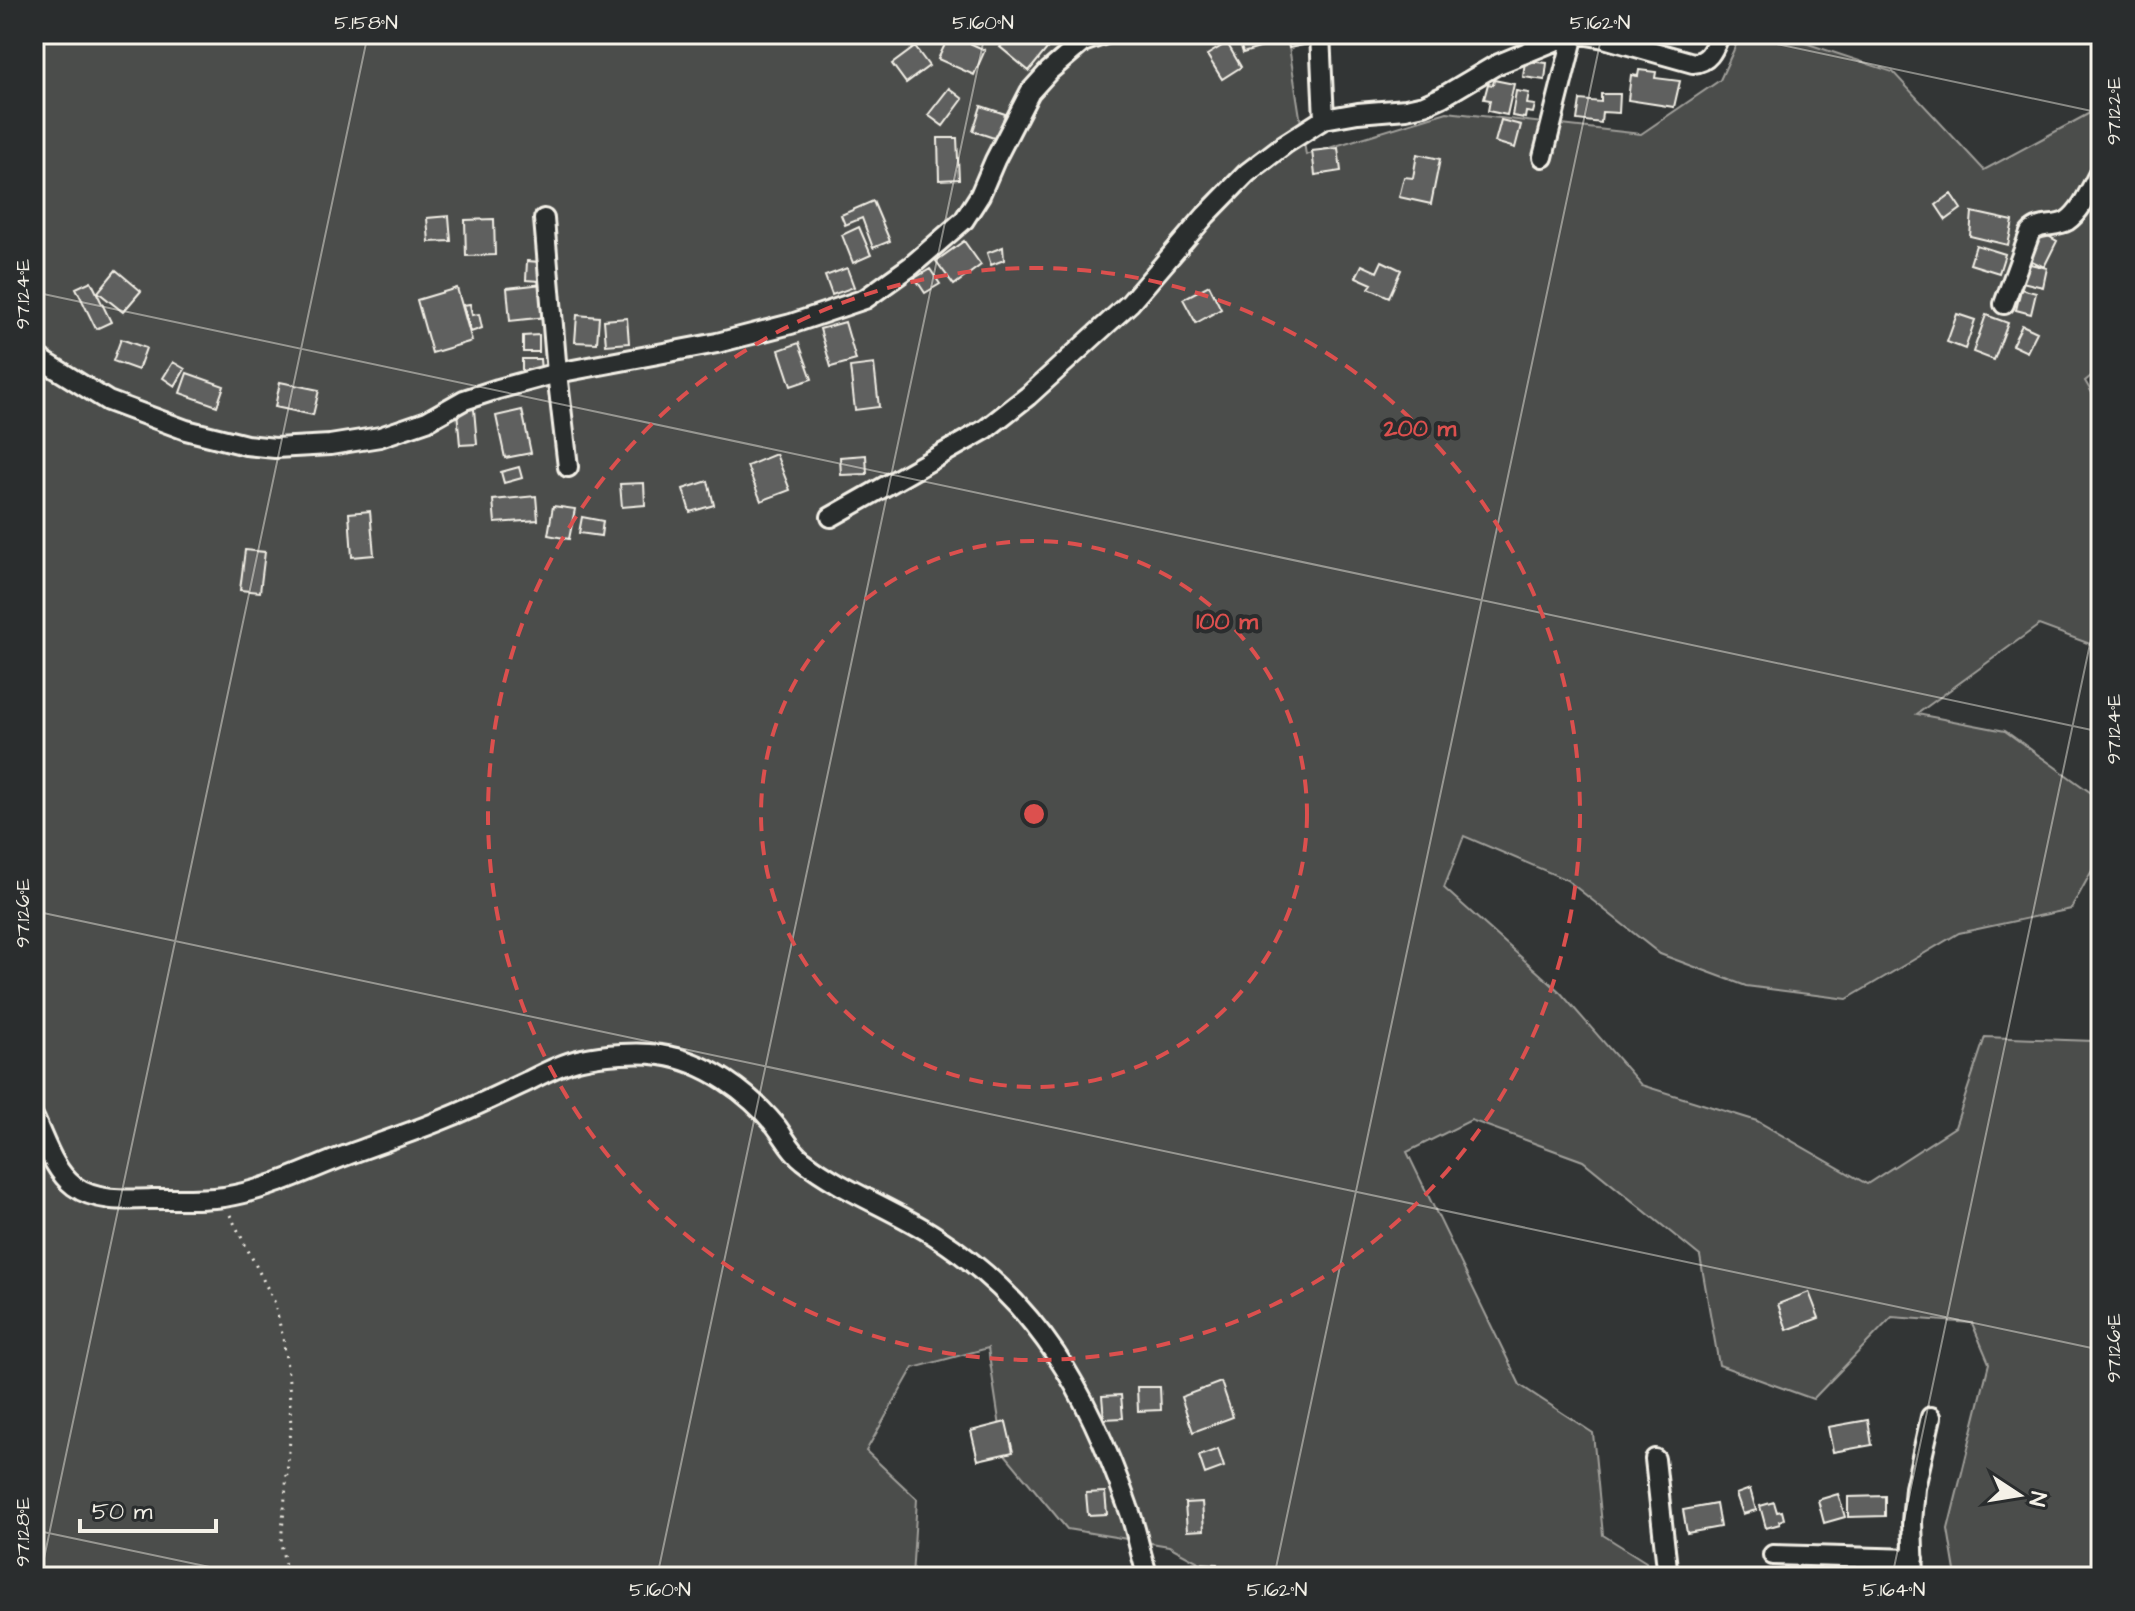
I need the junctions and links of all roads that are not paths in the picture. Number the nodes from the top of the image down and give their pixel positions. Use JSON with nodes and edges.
{"nodes":[{"id":1,"x":1106,"y":34,"type":"edge"},
{"id":2,"x":1320,"y":34,"type":"edge"},
{"id":3,"x":1573,"y":34,"type":"edge"},
{"id":4,"x":1581,"y":34,"type":"edge"},
{"id":5,"x":1720,"y":34,"type":"edge"},
{"id":6,"x":1324,"y":119,"type":"junction"},
{"id":7,"x":1543,"y":157,"type":"dead end"},
{"id":8,"x":2101,"y":170,"type":"edge"},
{"id":9,"x":544,"y":219,"type":"dead end"},
{"id":10,"x":2004,"y":304,"type":"dead end"},
{"id":11,"x":34,"y":355,"type":"edge"},
{"id":12,"x":557,"y":373,"type":"junction"},
{"id":13,"x":568,"y":467,"type":"dead end"},
{"id":14,"x":831,"y":517,"type":"dead end"},
{"id":15,"x":34,"y":1118,"type":"edge"},
{"id":16,"x":1931,"y":1417,"type":"dead end"},
{"id":17,"x":1655,"y":1459,"type":"dead end"},
{"id":18,"x":1773,"y":1555,"type":"dead end"},
{"id":19,"x":1842,"y":1557,"type":"junction"},
{"id":20,"x":1914,"y":1568,"type":"edge"},
{"id":21,"x":1148,"y":1577,"type":"edge"},
{"id":22,"x":1668,"y":1577,"type":"edge"},
{"id":23,"x":1842,"y":1577,"type":"edge"}],
"edges":[{"from":1,"to":12,"type":"street"},
{"from":2,"to":6,"type":"street"},
{"from":3,"to":6,"type":"street"},
{"from":3,"to":7,"type":"street"},
{"from":4,"to":5,"type":"street"},
{"from":6,"to":14,"type":"street"},
{"from":8,"to":10,"type":"street"},
{"from":9,"to":12,"type":"street"},
{"from":11,"to":12,"type":"street"},
{"from":12,"to":13,"type":"street"},
{"from":15,"to":21,"type":"street"},
{"from":16,"to":20,"type":"street"},
{"from":17,"to":22,"type":"street"},
{"from":18,"to":19,"type":"street"},
{"from":19,"to":20,"type":"street"},
{"from":19,"to":23,"type":"street"}]}
